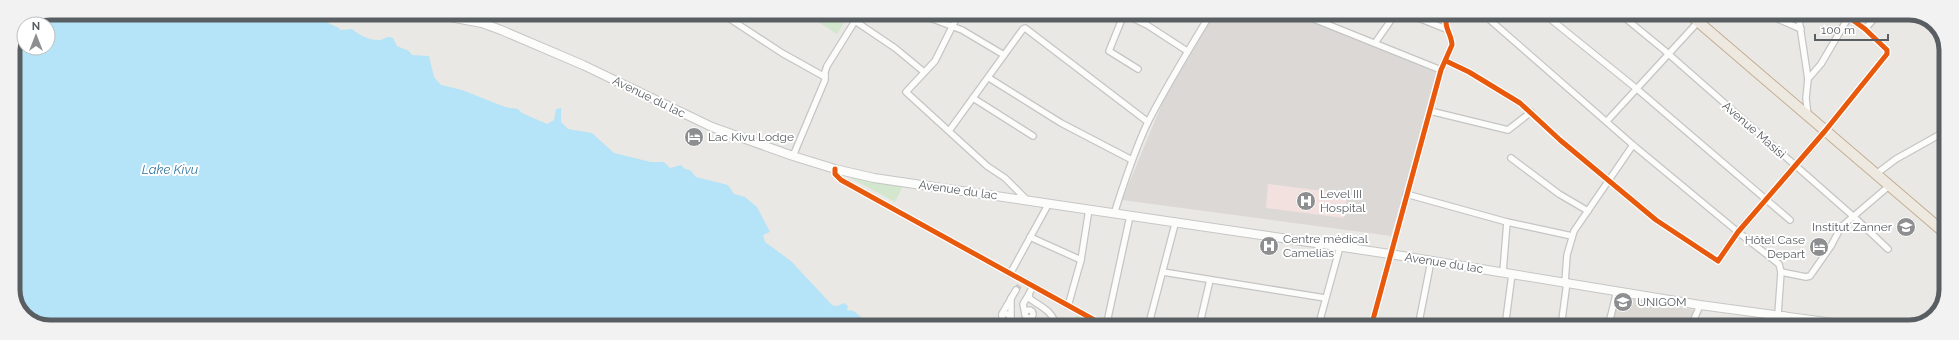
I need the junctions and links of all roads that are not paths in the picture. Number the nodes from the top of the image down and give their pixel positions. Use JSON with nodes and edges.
{"nodes":[{"id":1,"x":466,"y":20,"type":"edge"},
{"id":2,"x":483,"y":20,"type":"edge"},
{"id":3,"x":731,"y":20,"type":"edge"},
{"id":4,"x":936,"y":20,"type":"edge"},
{"id":5,"x":956,"y":20,"type":"edge"},
{"id":6,"x":1121,"y":20,"type":"edge"},
{"id":7,"x":1136,"y":20,"type":"edge"},
{"id":8,"x":1207,"y":20,"type":"edge"},
{"id":9,"x":1317,"y":20,"type":"edge"},
{"id":10,"x":1391,"y":20,"type":"edge"},
{"id":11,"x":1422,"y":20,"type":"edge"},
{"id":12,"x":1447,"y":20,"type":"edge"},
{"id":13,"x":1490,"y":20,"type":"edge"},
{"id":14,"x":1552,"y":20,"type":"edge"},
{"id":15,"x":1627,"y":20,"type":"edge"},
{"id":16,"x":1780,"y":20,"type":"edge"},
{"id":17,"x":1799,"y":20,"type":"edge"},
{"id":18,"x":1844,"y":20,"type":"edge"},
{"id":19,"x":1853,"y":20,"type":"edge"},
{"id":20,"x":1873,"y":20,"type":"edge"},
{"id":21,"x":855,"y":21,"type":"joint"},
{"id":22,"x":1698,"y":22,"type":"joint"},
{"id":23,"x":482,"y":23,"type":"junction"},
{"id":24,"x":953,"y":26,"type":"junction"},
{"id":25,"x":1800,"y":29,"type":"junction"},
{"id":26,"x":1865,"y":29,"type":"junction"},
{"id":27,"x":1446,"y":30,"type":"junction"},
{"id":28,"x":1375,"y":43,"type":"junction"},
{"id":29,"x":1188,"y":51,"type":"junction"},
{"id":30,"x":1668,"y":54,"type":"junction"},
{"id":31,"x":1004,"y":55,"type":"junction"},
{"id":32,"x":1446,"y":61,"type":"junction"},
{"id":33,"x":1138,"y":69,"type":"dead end"},
{"id":34,"x":1441,"y":70,"type":"junction"},
{"id":35,"x":924,"y":72,"type":"junction"},
{"id":36,"x":825,"y":77,"type":"junction"},
{"id":37,"x":989,"y":78,"type":"junction"},
{"id":38,"x":1808,"y":79,"type":"junction"},
{"id":39,"x":1637,"y":89,"type":"junction"},
{"id":40,"x":973,"y":98,"type":"junction"},
{"id":41,"x":1430,"y":111,"type":"junction"},
{"id":42,"x":1531,"y":112,"type":"junction"},
{"id":43,"x":1808,"y":116,"type":"junction"},
{"id":44,"x":1607,"y":121,"type":"junction"},
{"id":45,"x":1148,"y":122,"type":"junction"},
{"id":46,"x":949,"y":131,"type":"junction"},
{"id":47,"x":1825,"y":131,"type":"junction"},
{"id":48,"x":1939,"y":135,"type":"edge"},
{"id":49,"x":1033,"y":136,"type":"dead end"},
{"id":50,"x":1633,"y":145,"type":"junction"},
{"id":51,"x":793,"y":156,"type":"junction"},
{"id":52,"x":1511,"y":158,"type":"dead end"},
{"id":53,"x":1132,"y":160,"type":"junction"},
{"id":54,"x":1795,"y":165,"type":"junction"},
{"id":55,"x":835,"y":169,"type":"junction"},
{"id":56,"x":1876,"y":174,"type":"junction"},
{"id":57,"x":1609,"y":179,"type":"junction"},
{"id":58,"x":1889,"y":186,"type":"junction"},
{"id":59,"x":1406,"y":194,"type":"junction"},
{"id":60,"x":1765,"y":199,"type":"junction"},
{"id":61,"x":1026,"y":200,"type":"junction"},
{"id":62,"x":1049,"y":203,"type":"junction"},
{"id":63,"x":1088,"y":210,"type":"junction"},
{"id":64,"x":1588,"y":211,"type":"junction"},
{"id":65,"x":1114,"y":214,"type":"junction"},
{"id":66,"x":1130,"y":216,"type":"junction"},
{"id":67,"x":1854,"y":217,"type":"junction"},
{"id":68,"x":1790,"y":220,"type":"dead end"},
{"id":69,"x":1507,"y":222,"type":"junction"},
{"id":70,"x":1175,"y":224,"type":"junction"},
{"id":71,"x":1939,"y":228,"type":"edge"},
{"id":72,"x":1738,"y":232,"type":"junction"},
{"id":73,"x":1030,"y":236,"type":"junction"},
{"id":74,"x":1572,"y":236,"type":"junction"},
{"id":75,"x":1340,"y":247,"type":"junction"},
{"id":76,"x":1888,"y":249,"type":"dead end"},
{"id":77,"x":1390,"y":254,"type":"junction"},
{"id":78,"x":1081,"y":260,"type":"junction"},
{"id":79,"x":1431,"y":262,"type":"junction"},
{"id":80,"x":1162,"y":272,"type":"junction"},
{"id":81,"x":1503,"y":272,"type":"junction"},
{"id":82,"x":1781,"y":272,"type":"junction"},
{"id":83,"x":1010,"y":274,"type":"junction"},
{"id":84,"x":1512,"y":274,"type":"junction"},
{"id":85,"x":1210,"y":280,"type":"junction"},
{"id":86,"x":1566,"y":282,"type":"junction"},
{"id":87,"x":1020,"y":285,"type":"junction"},
{"id":88,"x":1033,"y":286,"type":"junction"},
{"id":89,"x":1617,"y":291,"type":"junction"},
{"id":90,"x":1030,"y":296,"type":"junction"},
{"id":91,"x":1012,"y":298,"type":"junction"},
{"id":92,"x":1325,"y":298,"type":"junction"},
{"id":93,"x":1700,"y":305,"type":"junction"},
{"id":94,"x":1068,"y":306,"type":"junction"},
{"id":95,"x":1781,"y":315,"type":"junction"},
{"id":96,"x":1055,"y":320,"type":"edge"},
{"id":97,"x":1093,"y":320,"type":"edge"},
{"id":98,"x":1108,"y":320,"type":"edge"},
{"id":99,"x":1150,"y":320,"type":"edge"},
{"id":100,"x":1201,"y":320,"type":"edge"},
{"id":101,"x":1320,"y":320,"type":"edge"},
{"id":102,"x":1373,"y":320,"type":"edge"},
{"id":103,"x":1419,"y":320,"type":"edge"},
{"id":104,"x":1506,"y":320,"type":"edge"},
{"id":105,"x":1562,"y":320,"type":"edge"},
{"id":106,"x":1610,"y":320,"type":"edge"},
{"id":107,"x":1694,"y":320,"type":"edge"},
{"id":108,"x":1781,"y":320,"type":"edge"},
{"id":109,"x":1815,"y":320,"type":"edge"}],
"edges":[{"from":1,"to":23,"type":"main road","name":"Avenue du lac"},
{"from":2,"to":23,"type":"street"},
{"from":3,"to":36,"type":"street"},
{"from":4,"to":24,"type":"street"},
{"from":5,"to":24,"type":"street"},
{"from":6,"to":33,"type":"street"},
{"from":7,"to":29,"type":"street"},
{"from":8,"to":29,"type":"street"},
{"from":9,"to":28,"type":"street"},
{"from":10,"to":28,"type":"street"},
{"from":11,"to":27,"type":"street"},
{"from":12,"to":27,"type":"street"},
{"from":13,"to":44,"type":"street"},
{"from":14,"to":39,"type":"street"},
{"from":15,"to":30,"type":"street","name":"Avenue Masisi"},
{"from":16,"to":25,"type":"street"},
{"from":17,"to":25,"type":"street"},
{"from":18,"to":38,"type":"street"},
{"from":19,"to":26,"type":"street"},
{"from":20,"to":26,"type":"street"},
{"from":21,"to":35,"type":"street"},
{"from":21,"to":36,"type":"street"},
{"from":22,"to":30,"type":"street"},
{"from":22,"to":43,"type":"highway"},
{"from":23,"to":51,"type":"main road","name":"Avenue du lac"},
{"from":24,"to":31,"type":"street"},
{"from":24,"to":35,"type":"street"},
{"from":25,"to":38,"type":"street"},
{"from":26,"to":47,"type":"street"},
{"from":27,"to":32,"type":"street"},
{"from":28,"to":34,"type":"street"},
{"from":29,"to":45,"type":"street"},
{"from":30,"to":39,"type":"street"},
{"from":30,"to":54,"type":"street","name":"Avenue Masisi"},
{"from":31,"to":37,"type":"street"},
{"from":31,"to":45,"type":"street"},
{"from":32,"to":34,"type":"street"},
{"from":32,"to":42,"type":"street"},
{"from":34,"to":41,"type":"street"},
{"from":35,"to":46,"type":"street"},
{"from":36,"to":51,"type":"street"},
{"from":37,"to":40,"type":"street"},
{"from":37,"to":53,"type":"street"},
{"from":38,"to":43,"type":"street"},
{"from":39,"to":44,"type":"street"},
{"from":39,"to":60,"type":"street"},
{"from":40,"to":46,"type":"street"},
{"from":40,"to":49,"type":"street"},
{"from":41,"to":42,"type":"street"},
{"from":41,"to":59,"type":"street"},
{"from":42,"to":57,"type":"street"},
{"from":43,"to":47,"type":"highway"},
{"from":44,"to":50,"type":"street"},
{"from":45,"to":53,"type":"street"},
{"from":46,"to":61,"type":"street"},
{"from":47,"to":54,"type":"street"},
{"from":47,"to":56,"type":"highway"},
{"from":48,"to":56,"type":"street"},
{"from":50,"to":57,"type":"street"},
{"from":50,"to":72,"type":"street"},
{"from":51,"to":55,"type":"main road","name":"Avenue du lac"},
{"from":52,"to":64,"type":"street"},
{"from":53,"to":65,"type":"street"},
{"from":54,"to":60,"type":"street"},
{"from":54,"to":67,"type":"street","name":"Avenue Masisi"},
{"from":55,"to":61,"type":"main road","name":"Avenue du lac"},
{"from":55,"to":83,"type":"street"},
{"from":56,"to":58,"type":"highway"},
{"from":57,"to":64,"type":"street"},
{"from":57,"to":72,"type":"street"},
{"from":58,"to":67,"type":"street"},
{"from":58,"to":71,"type":"highway"},
{"from":59,"to":69,"type":"street"},
{"from":59,"to":77,"type":"street"},
{"from":60,"to":68,"type":"street"},
{"from":60,"to":72,"type":"street"},
{"from":61,"to":62,"type":"main road","name":"Avenue du lac"},
{"from":62,"to":63,"type":"main road","name":"Avenue du lac"},
{"from":62,"to":73,"type":"street"},
{"from":63,"to":65,"type":"main road","name":"Avenue du lac"},
{"from":63,"to":78,"type":"street"},
{"from":64,"to":74,"type":"street"},
{"from":65,"to":66,"type":"main road","name":"Avenue du lac"},
{"from":66,"to":70,"type":"main road","name":"Avenue du lac"},
{"from":66,"to":98,"type":"street"},
{"from":67,"to":76,"type":"street","name":"Avenue Masisi"},
{"from":67,"to":82,"type":"street"},
{"from":69,"to":74,"type":"street"},
{"from":69,"to":81,"type":"street"},
{"from":70,"to":75,"type":"main road","name":"Avenue du lac"},
{"from":70,"to":80,"type":"street"},
{"from":72,"to":82,"type":"street"},
{"from":73,"to":78,"type":"street"},
{"from":73,"to":83,"type":"street"},
{"from":74,"to":86,"type":"street"},
{"from":75,"to":77,"type":"main road","name":"Avenue du lac"},
{"from":75,"to":92,"type":"street"},
{"from":77,"to":79,"type":"main road","name":"Avenue du lac"},
{"from":77,"to":102,"type":"street"},
{"from":78,"to":94,"type":"street"},
{"from":79,"to":81,"type":"main road","name":"Avenue du lac"},
{"from":79,"to":103,"type":"street"},
{"from":80,"to":85,"type":"street"},
{"from":80,"to":99,"type":"street"},
{"from":81,"to":84,"type":"main road","name":"Avenue du lac"},
{"from":82,"to":95,"type":"street"},
{"from":83,"to":87,"type":"street"},
{"from":84,"to":86,"type":"main road","name":"Avenue du lac"},
{"from":84,"to":104,"type":"street"},
{"from":85,"to":92,"type":"street"},
{"from":85,"to":100,"type":"street"},
{"from":86,"to":89,"type":"main road","name":"Avenue du lac"},
{"from":86,"to":105,"type":"street"},
{"from":87,"to":88,"type":"street"},
{"from":87,"to":91,"type":"street"},
{"from":88,"to":90,"type":"street"},
{"from":88,"to":94,"type":"street"},
{"from":89,"to":93,"type":"main road","name":"Avenue du lac"},
{"from":89,"to":106,"type":"street"},
{"from":90,"to":90,"type":"street"},
{"from":90,"to":96,"type":"street"},
{"from":91,"to":91,"type":"street"},
{"from":92,"to":101,"type":"street"},
{"from":93,"to":95,"type":"main road","name":"Avenue du lac"},
{"from":93,"to":107,"type":"street"},
{"from":94,"to":97,"type":"street"},
{"from":95,"to":108,"type":"street"},
{"from":95,"to":109,"type":"main road","name":"Avenue du lac"}]}
